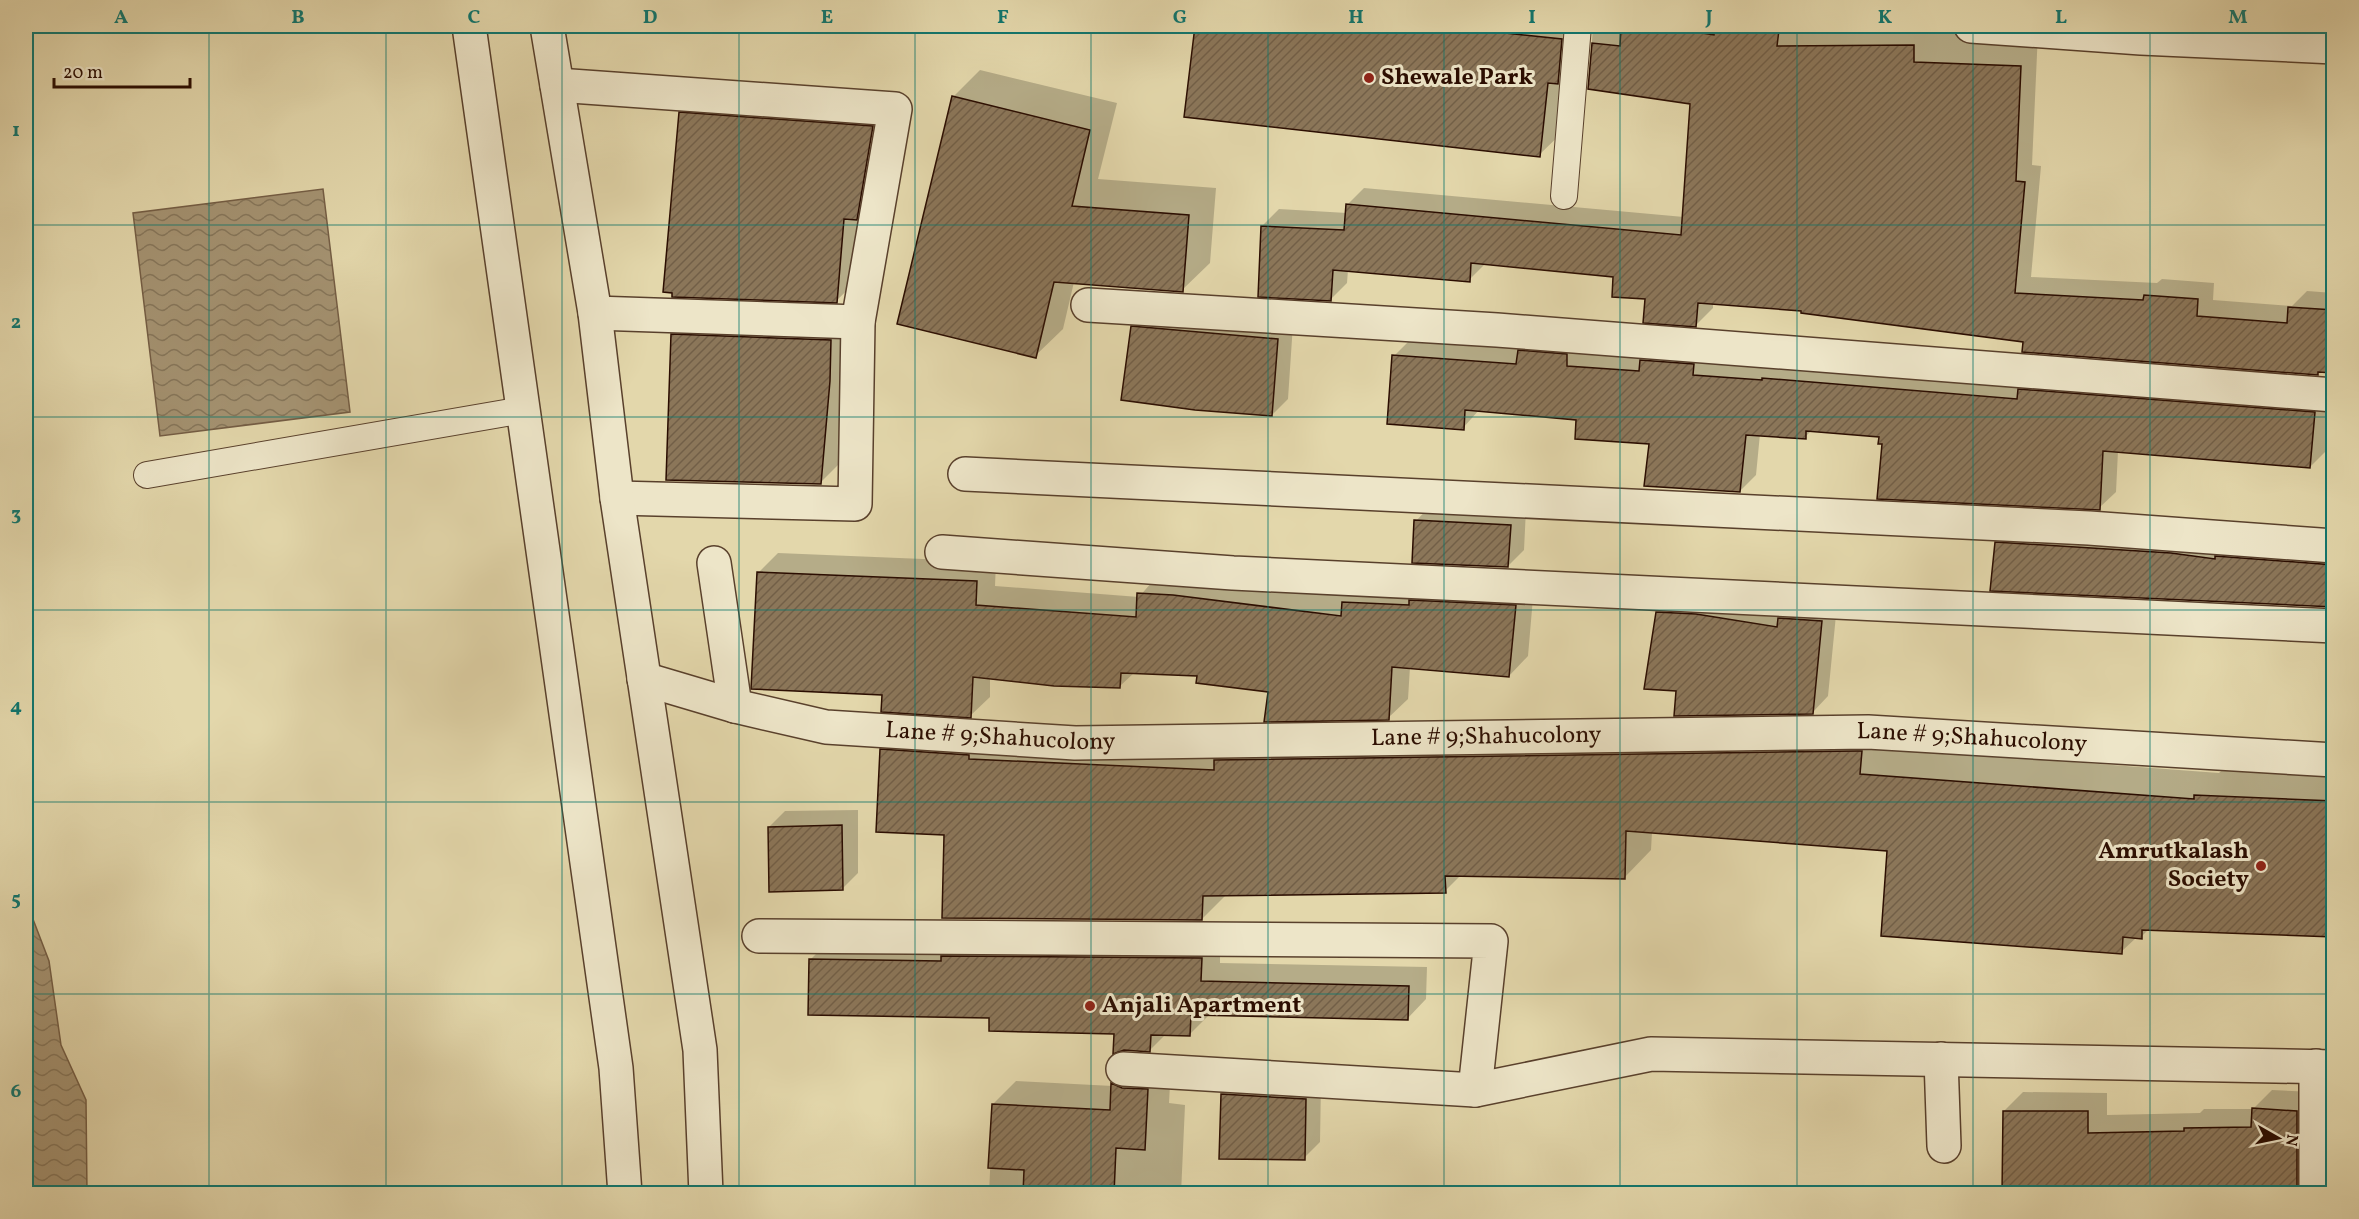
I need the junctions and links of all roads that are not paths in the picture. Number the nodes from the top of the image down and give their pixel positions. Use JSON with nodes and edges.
{"nodes":[{"id":1,"x":469,"y":26,"type":"edge"},
{"id":2,"x":547,"y":26,"type":"edge"},
{"id":3,"x":1578,"y":26,"type":"edge"},
{"id":4,"x":1971,"y":26,"type":"edge"},
{"id":5,"x":2334,"y":46,"type":"edge"},
{"id":6,"x":556,"y":85,"type":"junction"},
{"id":7,"x":1563,"y":196,"type":"dead end"},
{"id":8,"x":1088,"y":305,"type":"dead end"},
{"id":9,"x":595,"y":313,"type":"junction"},
{"id":10,"x":858,"y":322,"type":"junction"},
{"id":11,"x":2334,"y":395,"type":"edge"},
{"id":12,"x":523,"y":410,"type":"junction"},
{"id":13,"x":147,"y":474,"type":"dead end"},
{"id":14,"x":965,"y":474,"type":"dead end"},
{"id":15,"x":616,"y":498,"type":"junction"},
{"id":16,"x":2334,"y":546,"type":"edge"},
{"id":17,"x":942,"y":552,"type":"dead end"},
{"id":18,"x":714,"y":563,"type":"dead end"},
{"id":19,"x":2334,"y":626,"type":"edge"},
{"id":20,"x":644,"y":679,"type":"junction"},
{"id":21,"x":735,"y":706,"type":"junction"},
{"id":22,"x":2334,"y":760,"type":"edge"},
{"id":23,"x":759,"y":936,"type":"dead end"},
{"id":24,"x":1941,"y":1059,"type":"junction"},
{"id":25,"x":2325,"y":1067,"type":"edge"},
{"id":26,"x":1123,"y":1069,"type":"dead end"},
{"id":27,"x":1475,"y":1090,"type":"junction"},
{"id":28,"x":1944,"y":1146,"type":"dead end"},
{"id":29,"x":626,"y":1194,"type":"edge"},
{"id":30,"x":706,"y":1194,"type":"edge"},
{"id":31,"x":2316,"y":1194,"type":"edge"}],
"edges":[{"from":1,"to":12,"type":"street"},
{"from":2,"to":6,"type":"street"},
{"from":3,"to":7,"type":"lane"},
{"from":4,"to":5,"type":"street"},
{"from":6,"to":9,"type":"street"},
{"from":6,"to":10,"type":"street"},
{"from":8,"to":11,"type":"street"},
{"from":9,"to":10,"type":"street"},
{"from":9,"to":15,"type":"street"},
{"from":10,"to":15,"type":"street"},
{"from":12,"to":13,"type":"lane"},
{"from":12,"to":29,"type":"street"},
{"from":14,"to":16,"type":"street"},
{"from":15,"to":20,"type":"street"},
{"from":17,"to":19,"type":"street"},
{"from":18,"to":21,"type":"street"},
{"from":20,"to":21,"type":"street","name":"Lane # 9;Shahucolony"},
{"from":20,"to":30,"type":"street"},
{"from":21,"to":22,"type":"street","name":"Lane # 9;Shahucolony"},
{"from":23,"to":27,"type":"street"},
{"from":24,"to":25,"type":"street"},
{"from":24,"to":27,"type":"street"},
{"from":24,"to":28,"type":"street"},
{"from":25,"to":31,"type":"street"},
{"from":26,"to":27,"type":"street"}]}
